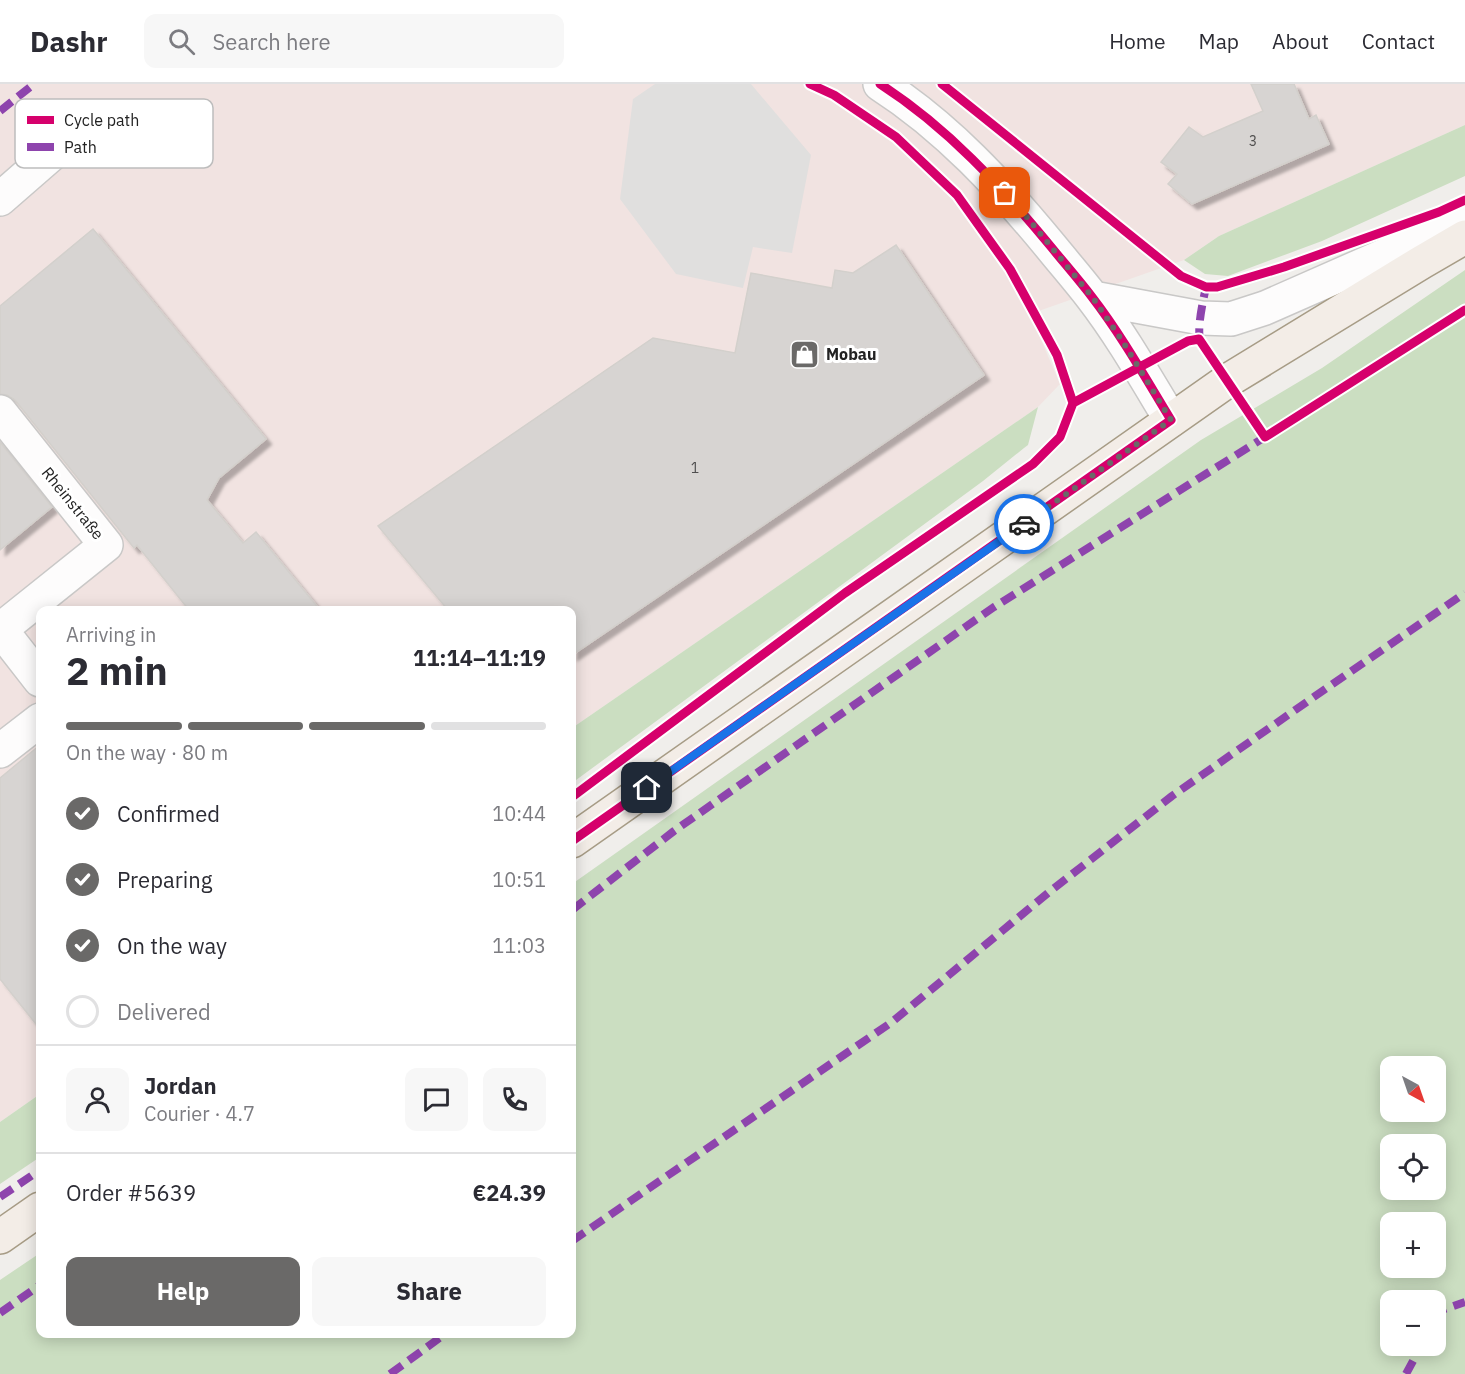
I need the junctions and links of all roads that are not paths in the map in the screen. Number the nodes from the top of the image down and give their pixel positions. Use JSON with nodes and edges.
{"nodes":[{"id":1,"x":880,"y":84,"type":"edge"},
{"id":2,"x":36,"y":168,"type":"edge"},
{"id":3,"x":0,"y":199,"type":"edge"},
{"id":4,"x":1465,"y":220,"type":"edge"},
{"id":5,"x":1465,"y":237,"type":"edge"},
{"id":6,"x":1093,"y":298,"type":"junction"},
{"id":7,"x":0,"y":412,"type":"edge"},
{"id":8,"x":1171,"y":420,"type":"junction"},
{"id":9,"x":0,"y":630,"type":"edge"},
{"id":10,"x":36,"y":675,"type":"edge"},
{"id":11,"x":36,"y":723,"type":"edge"},
{"id":12,"x":0,"y":751,"type":"edge"},
{"id":13,"x":576,"y":838,"type":"edge"},
{"id":14,"x":36,"y":1212,"type":"edge"},
{"id":15,"x":0,"y":1237,"type":"edge"}],
"edges":[{"from":1,"to":6,"type":"street"},
{"from":2,"to":3,"type":"street"},
{"from":4,"to":6,"type":"street"},
{"from":5,"to":8,"type":"main road"},
{"from":6,"to":8,"type":"street"},
{"from":7,"to":9,"type":"street","name":"Rheinstraße"},
{"from":8,"to":13,"type":"main road"},
{"from":9,"to":10,"type":"street","name":"Rheinstraße"},
{"from":11,"to":12,"type":"street"},
{"from":14,"to":15,"type":"main road"}]}
